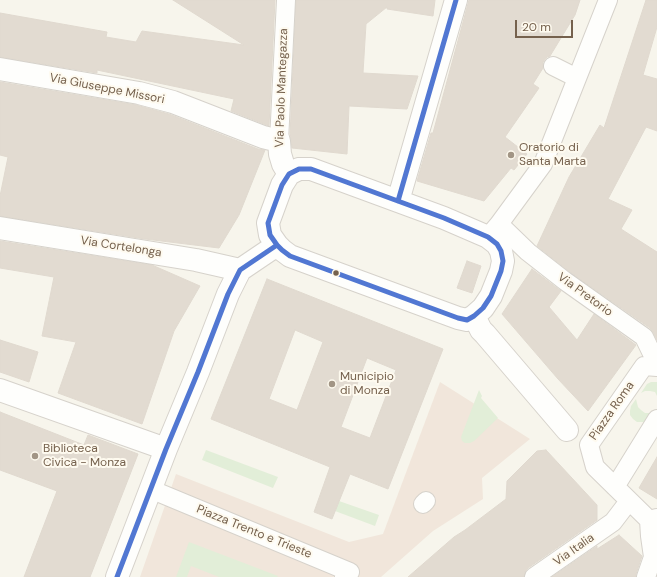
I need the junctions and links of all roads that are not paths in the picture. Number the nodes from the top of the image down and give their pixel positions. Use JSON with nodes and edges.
{"nodes":[{"id":1,"x":286,"y":0,"type":"edge"},
{"id":2,"x":456,"y":0,"type":"edge"},
{"id":3,"x":608,"y":0,"type":"edge"},
{"id":4,"x":553,"y":66,"type":"dead end"},
{"id":5,"x":0,"y":69,"type":"edge"},
{"id":6,"x":577,"y":78,"type":"junction"},
{"id":7,"x":279,"y":141,"type":"junction"},
{"id":8,"x":289,"y":174,"type":"junction"},
{"id":9,"x":398,"y":201,"type":"junction"},
{"id":10,"x":0,"y":228,"type":"edge"},
{"id":11,"x":494,"y":230,"type":"junction"},
{"id":12,"x":276,"y":245,"type":"junction"},
{"id":13,"x":240,"y":270,"type":"junction"},
{"id":14,"x":474,"y":316,"type":"junction"},
{"id":15,"x":657,"y":365,"type":"edge"},
{"id":16,"x":0,"y":390,"type":"edge"},
{"id":17,"x":657,"y":419,"type":"edge"},
{"id":18,"x":567,"y":430,"type":"joint"},
{"id":19,"x":589,"y":445,"type":"junction"},
{"id":20,"x":166,"y":449,"type":"junction"},
{"id":21,"x":615,"y":487,"type":"junction"},
{"id":22,"x":150,"y":489,"type":"junction"},
{"id":23,"x":629,"y":500,"type":"junction"},
{"id":24,"x":653,"y":519,"type":"edge"},
{"id":25,"x":117,"y":577,"type":"edge"},
{"id":26,"x":344,"y":577,"type":"edge"},
{"id":27,"x":534,"y":577,"type":"edge"},
{"id":28,"x":646,"y":577,"type":"edge"}],
"edges":[{"from":1,"to":7,"type":"street","name":"Via Paolo Mantegazza"},
{"from":2,"to":9,"type":"street"},
{"from":3,"to":6,"type":"street"},
{"from":4,"to":6,"type":"street"},
{"from":5,"to":7,"type":"street","name":"Via Giuseppe Missori"},
{"from":6,"to":11,"type":"street"},
{"from":7,"to":8,"type":"street","name":"Via Paolo Mantegazza"},
{"from":8,"to":9,"type":"street"},
{"from":8,"to":12,"type":"street"},
{"from":9,"to":11,"type":"street"},
{"from":10,"to":13,"type":"street","name":"Via Cortelonga"},
{"from":11,"to":14,"type":"street"},
{"from":11,"to":15,"type":"street","name":"Via Pretorio"},
{"from":12,"to":13,"type":"street"},
{"from":12,"to":14,"type":"street"},
{"from":13,"to":20,"type":"street"},
{"from":14,"to":18,"type":"street"},
{"from":15,"to":19,"type":"street","name":"Piazza Roma"},
{"from":16,"to":20,"type":"street"},
{"from":17,"to":21,"type":"street"},
{"from":18,"to":19,"type":"street"},
{"from":19,"to":21,"type":"street","name":"Piazza Roma"},
{"from":20,"to":22,"type":"street"},
{"from":21,"to":23,"type":"street","name":"Piazza Roma"},
{"from":22,"to":25,"type":"street"},
{"from":22,"to":26,"type":"street","name":"Piazza Trento e Trieste"},
{"from":23,"to":24,"type":"street","name":"Piazza Roma"},
{"from":23,"to":27,"type":"street","name":"Via Italia"},
{"from":24,"to":28,"type":"street","name":"Piazza Roma"}]}
